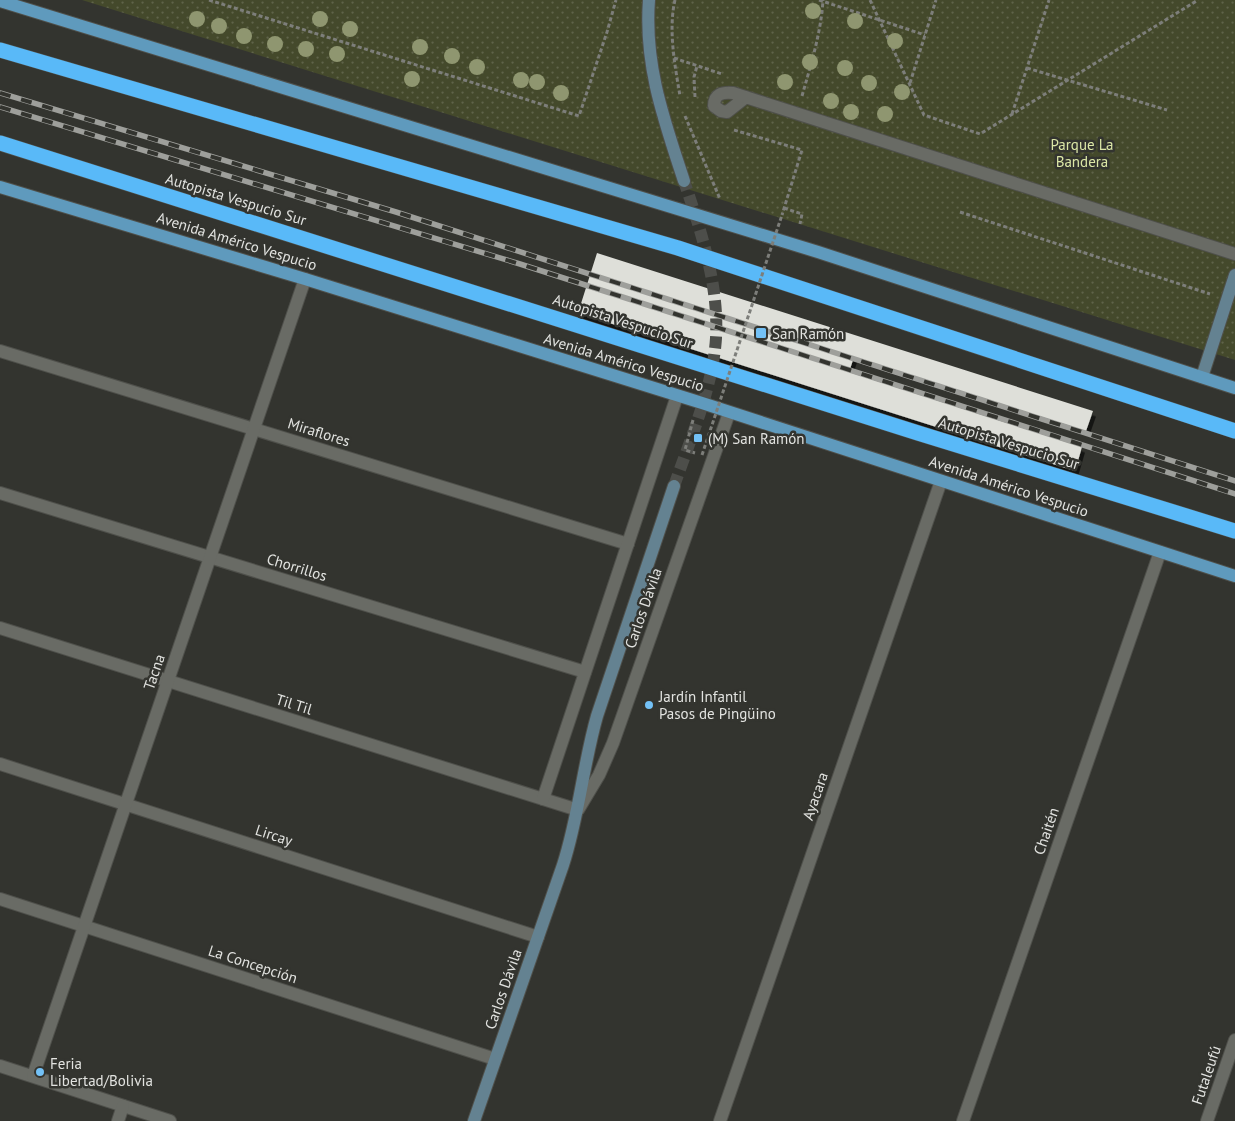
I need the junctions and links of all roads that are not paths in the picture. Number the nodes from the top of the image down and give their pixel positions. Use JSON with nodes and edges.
{"nodes":[{"id":1,"x":649,"y":0,"type":"edge"},
{"id":2,"x":0,"y":1,"type":"edge"},
{"id":3,"x":0,"y":50,"type":"edge"},
{"id":4,"x":746,"y":97,"type":"dead end"},
{"id":5,"x":0,"y":143,"type":"edge"},
{"id":6,"x":684,"y":181,"type":"tunnel mouth"},
{"id":7,"x":0,"y":187,"type":"edge"},
{"id":8,"x":1235,"y":254,"type":"edge"},
{"id":9,"x":1235,"y":275,"type":"edge"},
{"id":10,"x":305,"y":279,"type":"junction"},
{"id":11,"x":0,"y":351,"type":"edge"},
{"id":12,"x":1202,"y":377,"type":"junction"},
{"id":13,"x":1235,"y":388,"type":"edge"},
{"id":14,"x":677,"y":396,"type":"junction"},
{"id":15,"x":729,"y":412,"type":"junction"},
{"id":16,"x":254,"y":429,"type":"junction"},
{"id":17,"x":1235,"y":431,"type":"edge"},
{"id":18,"x":941,"y":481,"type":"junction"},
{"id":19,"x":674,"y":486,"type":"tunnel mouth"},
{"id":20,"x":0,"y":493,"type":"edge"},
{"id":21,"x":1235,"y":531,"type":"edge"},
{"id":22,"x":628,"y":544,"type":"junction"},
{"id":23,"x":1160,"y":552,"type":"junction"},
{"id":24,"x":210,"y":557,"type":"junction"},
{"id":25,"x":1235,"y":576,"type":"edge"},
{"id":26,"x":0,"y":628,"type":"edge"},
{"id":27,"x":585,"y":672,"type":"junction"},
{"id":28,"x":168,"y":681,"type":"junction"},
{"id":29,"x":0,"y":764,"type":"edge"},
{"id":30,"x":543,"y":799,"type":"junction"},
{"id":31,"x":126,"y":804,"type":"junction"},
{"id":32,"x":578,"y":810,"type":"junction"},
{"id":33,"x":0,"y":899,"type":"edge"},
{"id":34,"x":84,"y":926,"type":"junction"},
{"id":35,"x":538,"y":937,"type":"junction"},
{"id":36,"x":1235,"y":1040,"type":"edge"},
{"id":37,"x":496,"y":1059,"type":"junction"},
{"id":38,"x":0,"y":1066,"type":"edge"},
{"id":39,"x":33,"y":1076,"type":"junction"},
{"id":40,"x":123,"y":1106,"type":"junction"},
{"id":41,"x":118,"y":1121,"type":"edge"},
{"id":42,"x":170,"y":1121,"type":"edge"},
{"id":43,"x":474,"y":1121,"type":"edge"},
{"id":44,"x":720,"y":1121,"type":"edge"},
{"id":45,"x":963,"y":1121,"type":"edge"},
{"id":46,"x":1207,"y":1121,"type":"edge"}],
"edges":[{"from":1,"to":6,"type":"street"},
{"from":2,"to":12,"type":"main road"},
{"from":3,"to":17,"type":"highway"},
{"from":4,"to":8,"type":"street"},
{"from":5,"to":21,"type":"highway","name":"Autopista Vespucio Sur"},
{"from":7,"to":10,"type":"main road","name":"Avenida Américo Vespucio"},
{"from":9,"to":12,"type":"street"},
{"from":10,"to":14,"type":"main road","name":"Avenida Américo Vespucio"},
{"from":10,"to":16,"type":"street","name":"Tacna"},
{"from":11,"to":16,"type":"street","name":"Miraflores"},
{"from":12,"to":13,"type":"main road"},
{"from":14,"to":15,"type":"main road","name":"Avenida Américo Vespucio"},
{"from":14,"to":22,"type":"street"},
{"from":15,"to":18,"type":"main road","name":"Avenida Américo Vespucio"},
{"from":15,"to":32,"type":"street","name":"Carlos Dávila"},
{"from":16,"to":22,"type":"street","name":"Miraflores"},
{"from":16,"to":24,"type":"street","name":"Tacna"},
{"from":18,"to":23,"type":"main road","name":"Avenida Américo Vespucio"},
{"from":18,"to":44,"type":"street","name":"Ayacara"},
{"from":19,"to":32,"type":"street","name":"Carlos Dávila"},
{"from":20,"to":24,"type":"street","name":"Chorrillos"},
{"from":22,"to":27,"type":"street"},
{"from":23,"to":25,"type":"main road","name":"Avenida Américo Vespucio"},
{"from":23,"to":45,"type":"street","name":"Chaitén"},
{"from":24,"to":27,"type":"street","name":"Chorrillos"},
{"from":24,"to":28,"type":"street","name":"Tacna"},
{"from":26,"to":28,"type":"street","name":"Til Til"},
{"from":27,"to":30,"type":"street"},
{"from":28,"to":30,"type":"street","name":"Til Til"},
{"from":28,"to":31,"type":"street","name":"Tacna"},
{"from":29,"to":31,"type":"street","name":"Lircay"},
{"from":30,"to":32,"type":"street","name":"Til Til"},
{"from":31,"to":34,"type":"street","name":"Tacna"},
{"from":31,"to":35,"type":"street","name":"Lircay"},
{"from":32,"to":35,"type":"street","name":"Carlos Dávila"},
{"from":33,"to":34,"type":"street","name":"La Concepción"},
{"from":34,"to":37,"type":"street","name":"La Concepción"},
{"from":34,"to":39,"type":"street","name":"Tacna"},
{"from":35,"to":37,"type":"street","name":"Carlos Dávila"},
{"from":36,"to":46,"type":"street","name":"Futaleufú"},
{"from":37,"to":43,"type":"street","name":"Carlos Dávila"},
{"from":38,"to":39,"type":"street"},
{"from":39,"to":40,"type":"street"},
{"from":40,"to":41,"type":"street"},
{"from":40,"to":42,"type":"street"}]}
